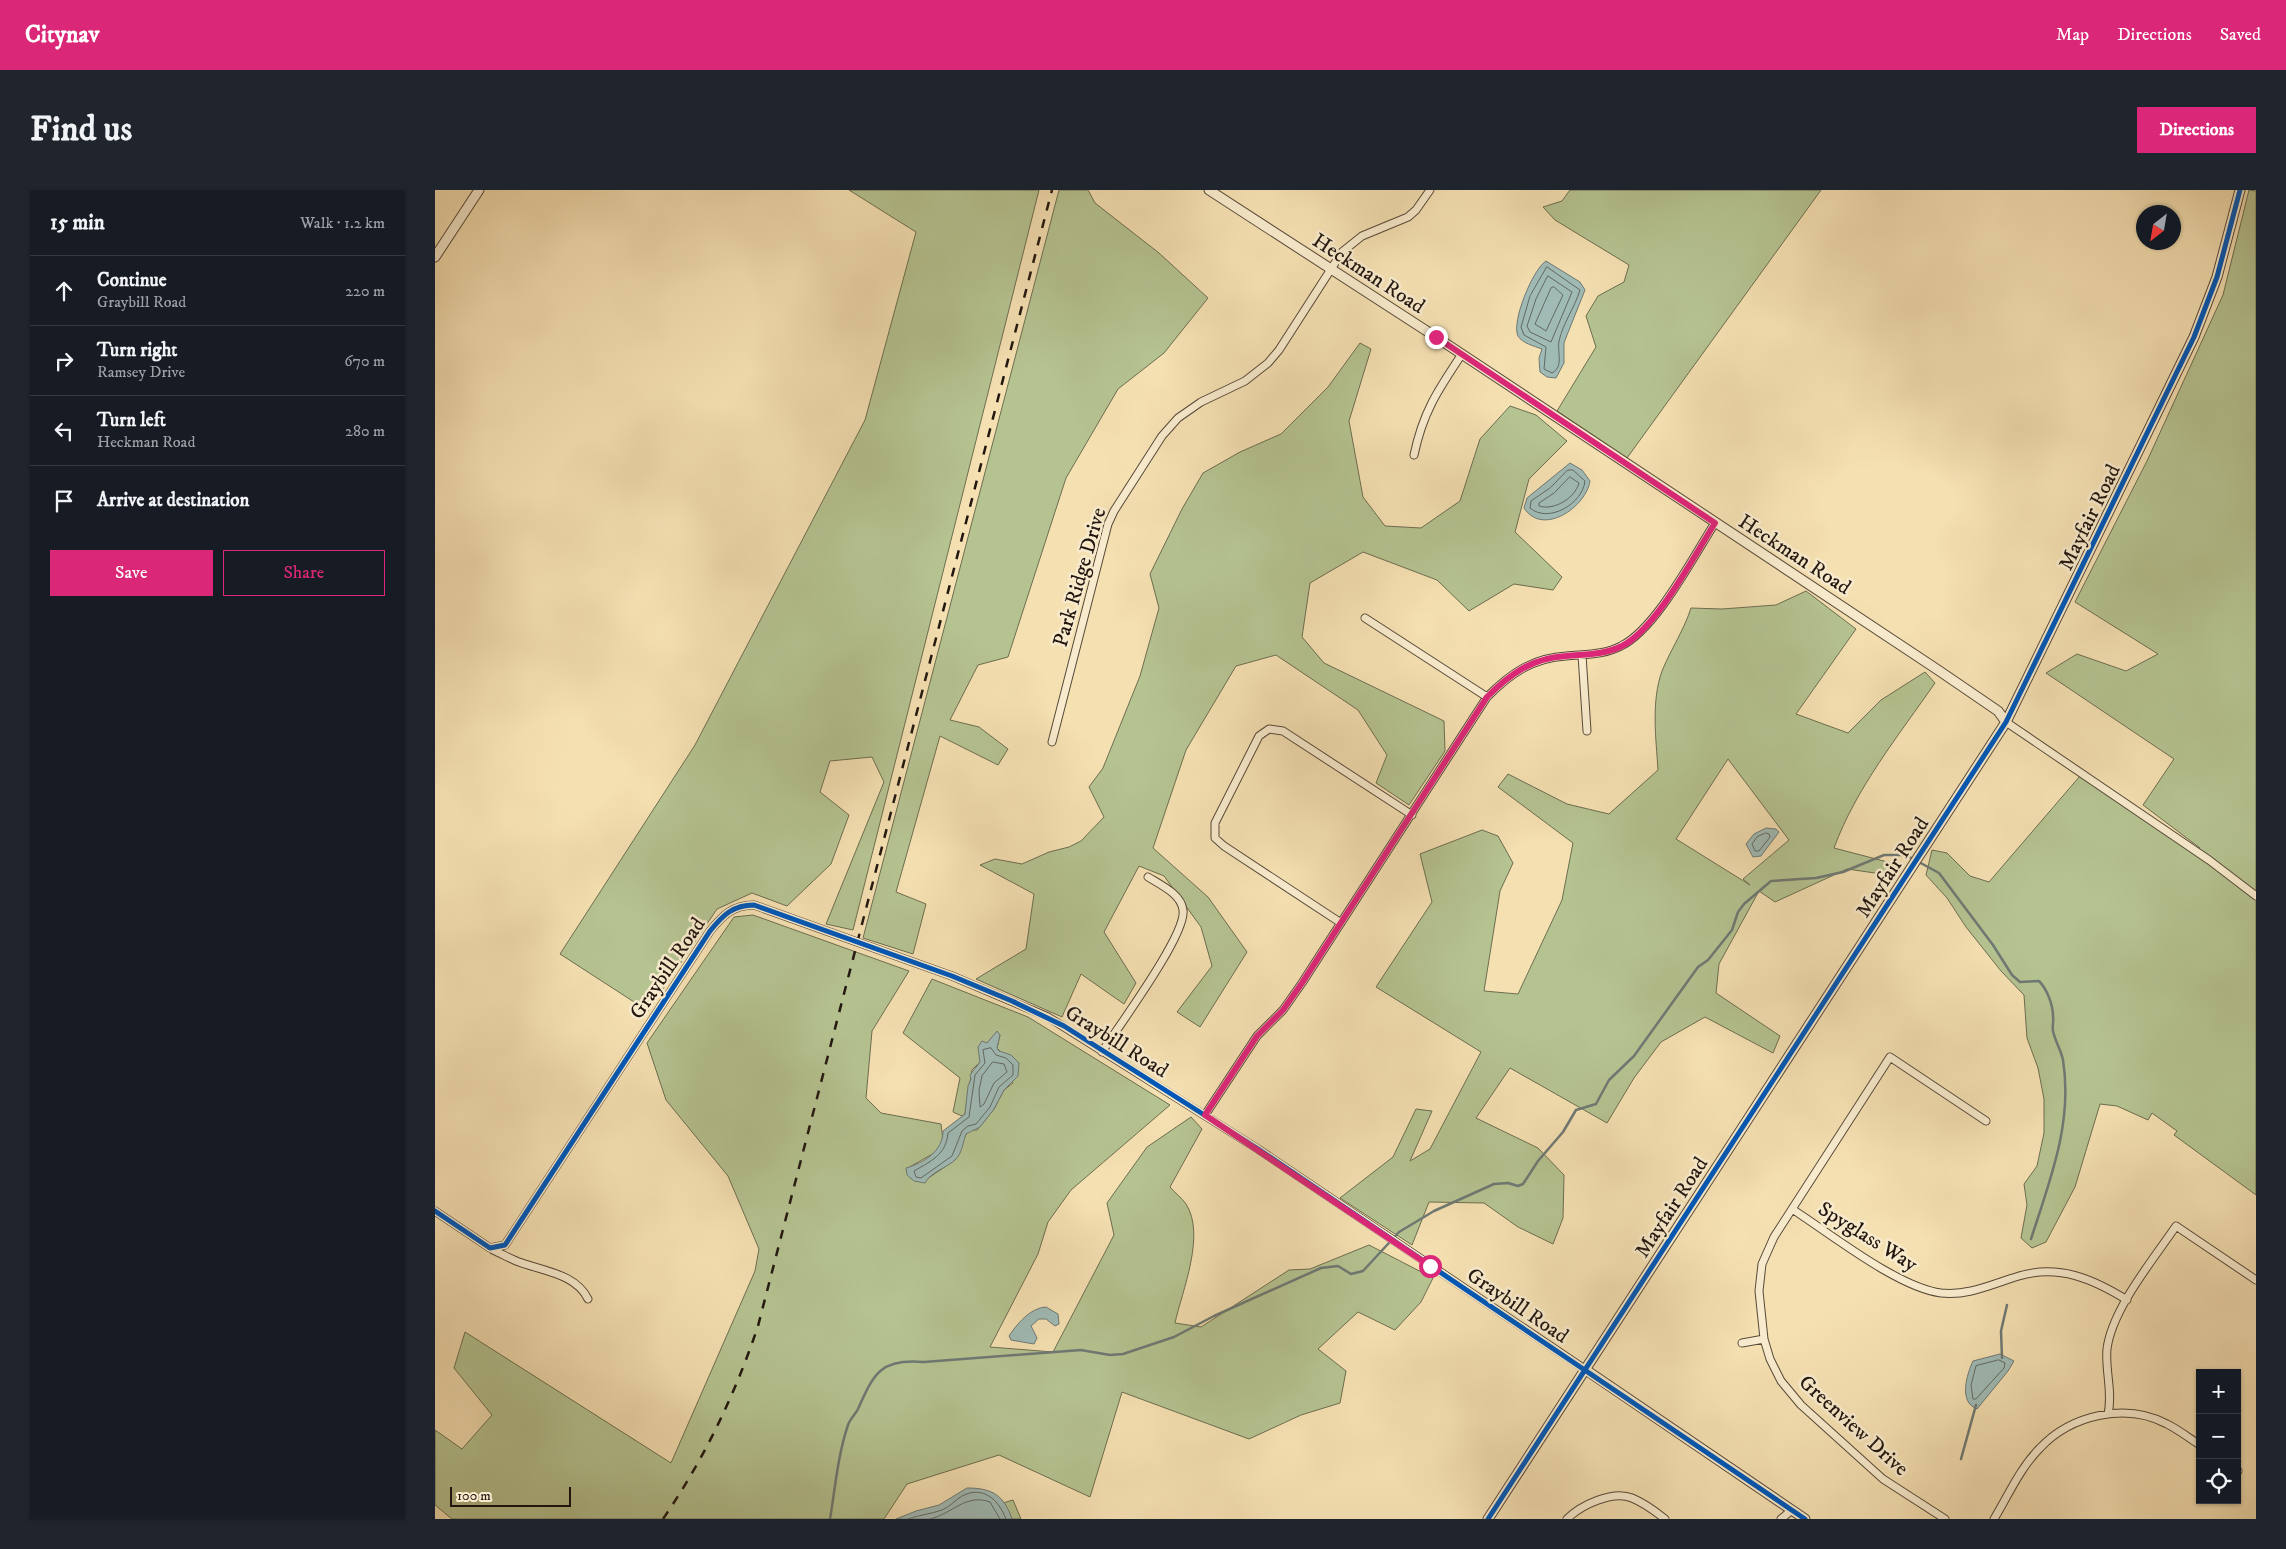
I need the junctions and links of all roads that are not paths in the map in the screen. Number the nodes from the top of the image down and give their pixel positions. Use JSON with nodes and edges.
{"nodes":[{"id":1,"x":479,"y":190,"type":"edge"},
{"id":2,"x":1209,"y":190,"type":"edge"},
{"id":3,"x":1431,"y":190,"type":"edge"},
{"id":4,"x":2240,"y":190,"type":"edge"},
{"id":5,"x":435,"y":257,"type":"edge"},
{"id":6,"x":1330,"y":268,"type":"junction"},
{"id":7,"x":1462,"y":354,"type":"junction"},
{"id":8,"x":1414,"y":455,"type":"dead end"},
{"id":9,"x":1715,"y":523,"type":"junction"},
{"id":10,"x":1365,"y":618,"type":"dead end"},
{"id":11,"x":1582,"y":655,"type":"junction"},
{"id":12,"x":1487,"y":697,"type":"junction"},
{"id":13,"x":2006,"y":722,"type":"junction"},
{"id":14,"x":1587,"y":731,"type":"dead end"},
{"id":15,"x":1052,"y":742,"type":"dead end"},
{"id":16,"x":1411,"y":815,"type":"junction"},
{"id":17,"x":1148,"y":878,"type":"dead end"},
{"id":18,"x":2256,"y":896,"type":"edge"},
{"id":19,"x":1341,"y":922,"type":"junction"},
{"id":20,"x":1102,"y":1052,"type":"junction"},
{"id":21,"x":1205,"y":1115,"type":"junction"},
{"id":22,"x":1986,"y":1121,"type":"dead end"},
{"id":23,"x":1792,"y":1209,"type":"junction"},
{"id":24,"x":435,"y":1211,"type":"edge"},
{"id":25,"x":491,"y":1248,"type":"junction"},
{"id":26,"x":2256,"y":1280,"type":"edge"},
{"id":27,"x":588,"y":1300,"type":"dead end"},
{"id":28,"x":2127,"y":1300,"type":"junction"},
{"id":29,"x":1765,"y":1339,"type":"junction"},
{"id":30,"x":1742,"y":1343,"type":"dead end"},
{"id":31,"x":1585,"y":1370,"type":"junction"},
{"id":32,"x":2108,"y":1414,"type":"junction"},
{"id":33,"x":2196,"y":1443,"type":"edge"},
{"id":34,"x":1791,"y":1510,"type":"junction"},
{"id":35,"x":1488,"y":1519,"type":"edge"},
{"id":36,"x":1567,"y":1519,"type":"edge"},
{"id":37,"x":1665,"y":1519,"type":"edge"},
{"id":38,"x":1781,"y":1519,"type":"edge"},
{"id":39,"x":1805,"y":1519,"type":"edge"},
{"id":40,"x":1945,"y":1519,"type":"edge"},
{"id":41,"x":1993,"y":1519,"type":"edge"}],
"edges":[{"from":1,"to":5,"type":"street"},
{"from":2,"to":6,"type":"street","name":"Heckman Road"},
{"from":3,"to":6,"type":"street","name":"Park Ridge Drive"},
{"from":4,"to":13,"type":"street","name":"Mayfair Road"},
{"from":6,"to":7,"type":"street","name":"Heckman Road"},
{"from":6,"to":15,"type":"street","name":"Park Ridge Drive"},
{"from":7,"to":8,"type":"street"},
{"from":7,"to":9,"type":"street","name":"Heckman Road"},
{"from":9,"to":11,"type":"street"},
{"from":9,"to":13,"type":"street","name":"Heckman Road"},
{"from":10,"to":12,"type":"street"},
{"from":11,"to":12,"type":"street"},
{"from":11,"to":14,"type":"street"},
{"from":12,"to":16,"type":"street"},
{"from":13,"to":18,"type":"street"},
{"from":13,"to":31,"type":"street","name":"Mayfair Road"},
{"from":16,"to":19,"type":"street"},
{"from":16,"to":19,"type":"street"},
{"from":17,"to":20,"type":"street"},
{"from":19,"to":21,"type":"street"},
{"from":20,"to":21,"type":"street","name":"Graybill Road"},
{"from":20,"to":25,"type":"street","name":"Graybill Road"},
{"from":21,"to":31,"type":"street","name":"Graybill Road"},
{"from":22,"to":23,"type":"street","name":"Greenview Drive"},
{"from":23,"to":28,"type":"street","name":"Spyglass Way"},
{"from":23,"to":29,"type":"street","name":"Greenview Drive"},
{"from":24,"to":25,"type":"street"},
{"from":25,"to":27,"type":"street"},
{"from":26,"to":28,"type":"street"},
{"from":28,"to":32,"type":"street"},
{"from":29,"to":30,"type":"street"},
{"from":29,"to":40,"type":"street","name":"Greenview Drive"},
{"from":31,"to":34,"type":"street","name":"Graybill Road"},
{"from":31,"to":35,"type":"street","name":"Mayfair Road"},
{"from":32,"to":33,"type":"street"},
{"from":32,"to":41,"type":"street"},
{"from":34,"to":38,"type":"street"},
{"from":34,"to":39,"type":"street","name":"Graybill Road"},
{"from":36,"to":37,"type":"street"}]}
